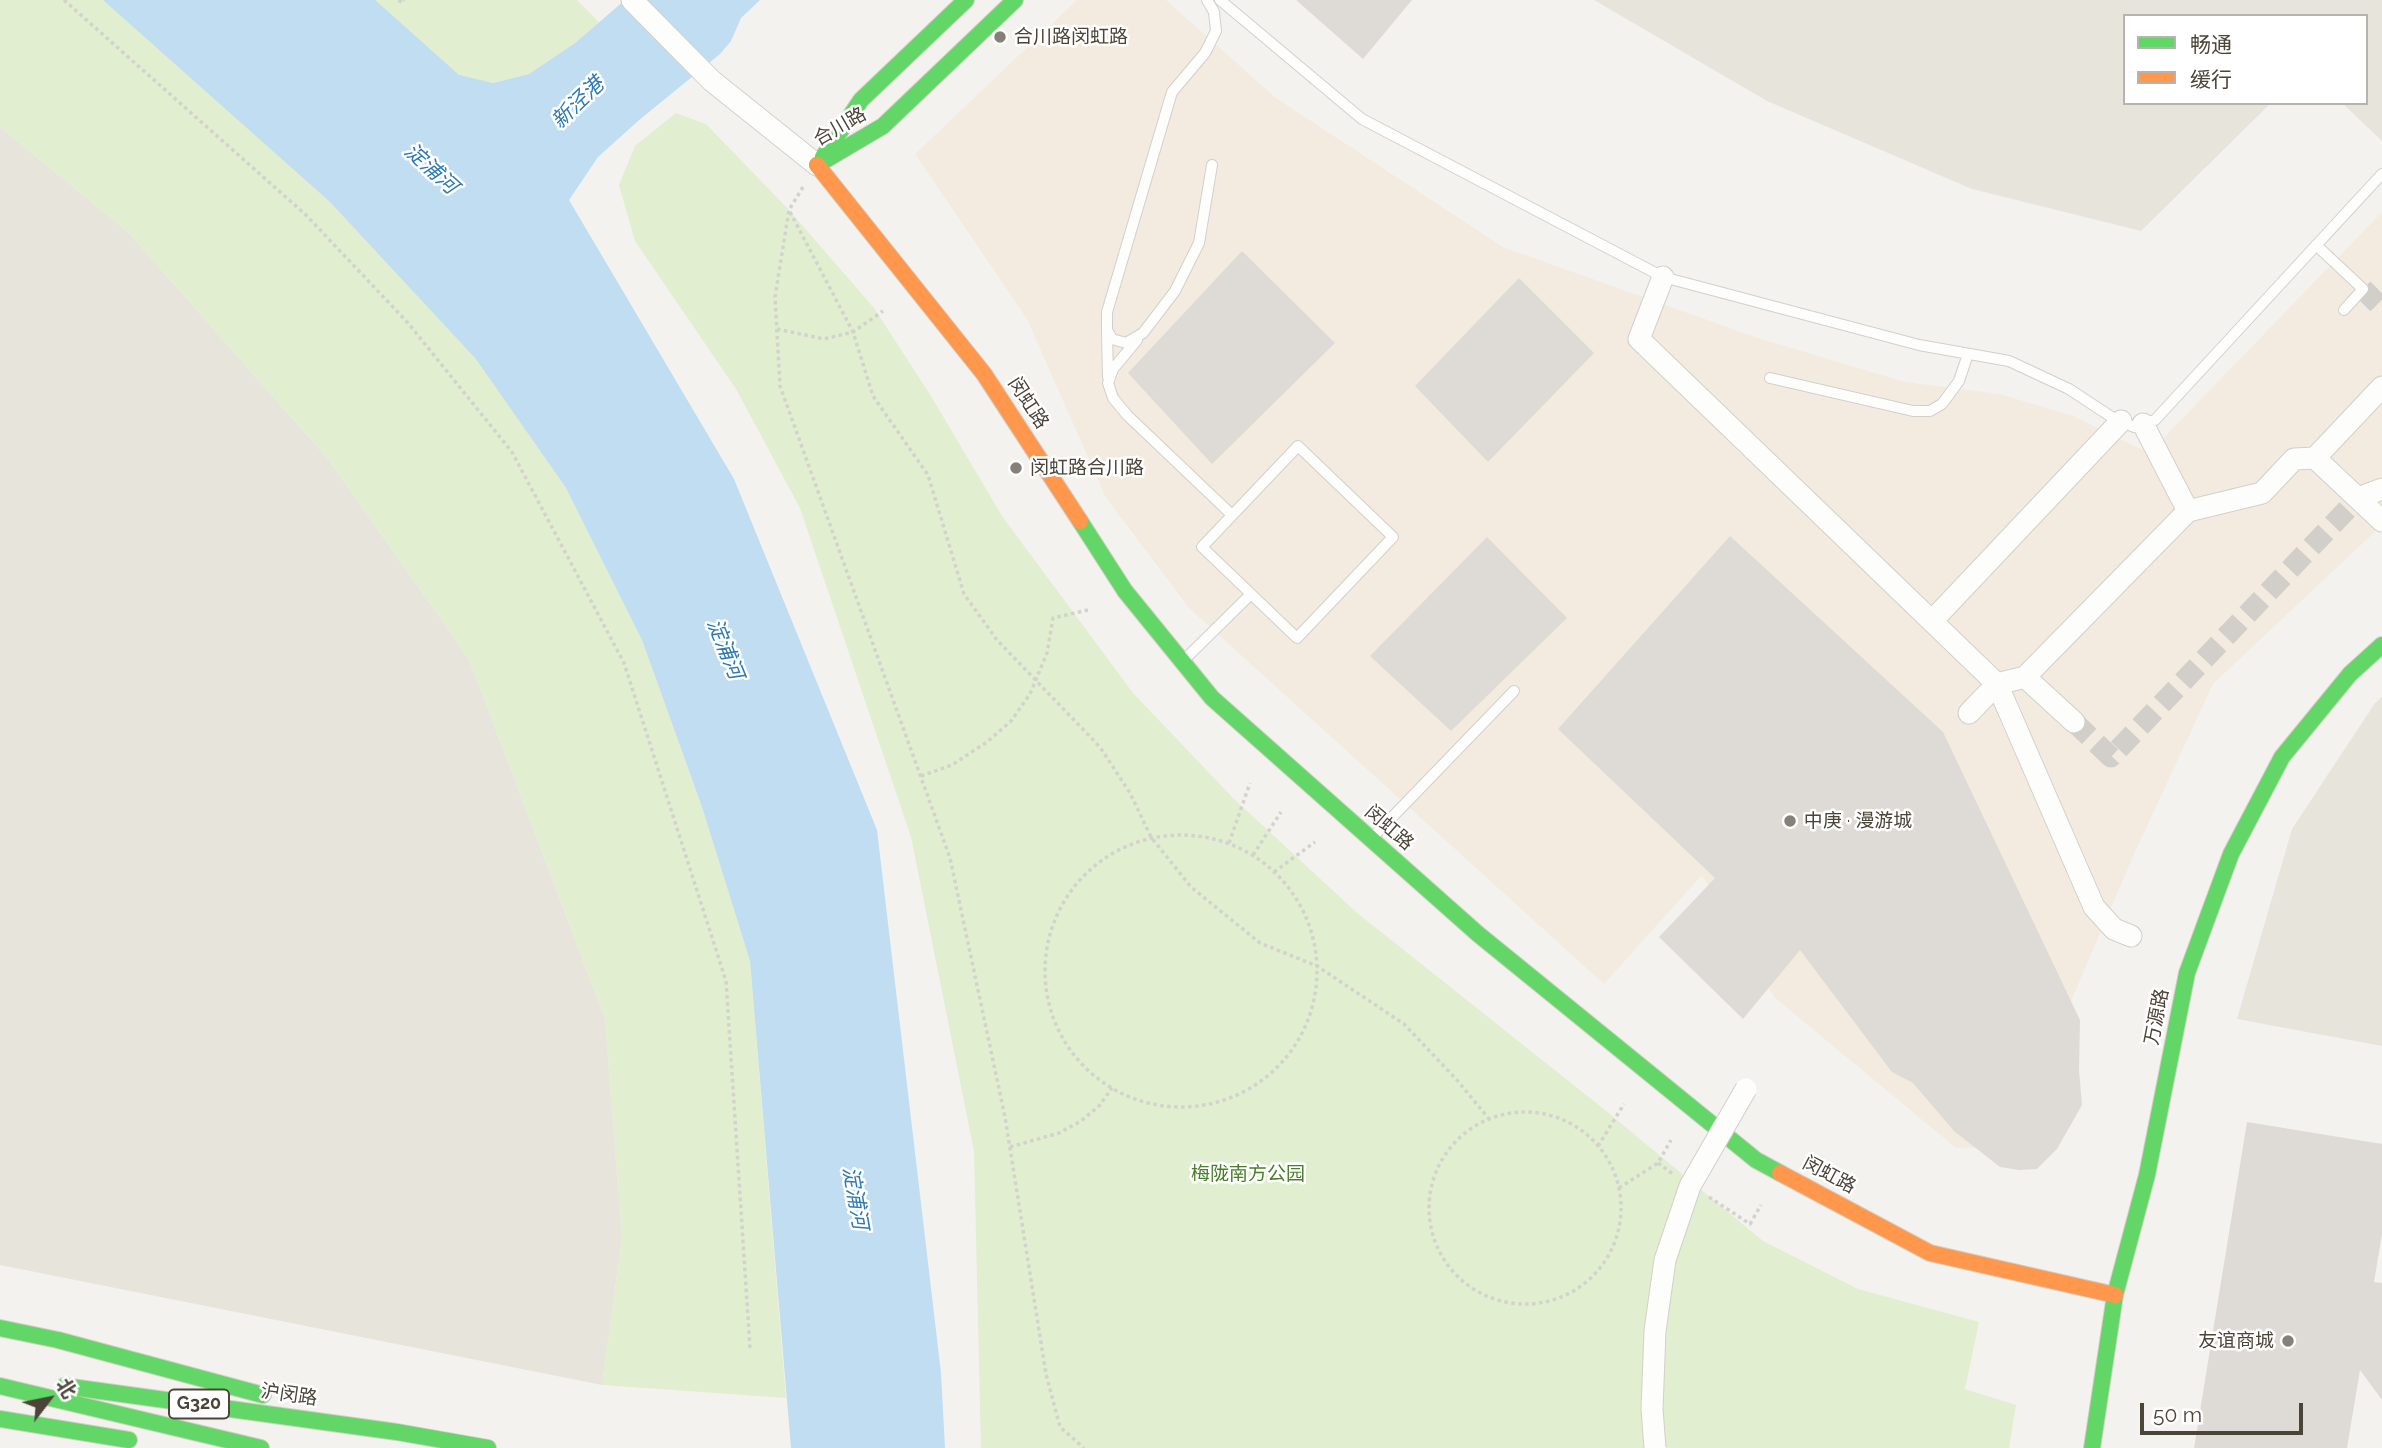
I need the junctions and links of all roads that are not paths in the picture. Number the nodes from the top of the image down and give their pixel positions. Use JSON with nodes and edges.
{"nodes":[{"id":1,"x":632,"y":0,"type":"edge"},
{"id":2,"x":965,"y":0,"type":"edge"},
{"id":3,"x":1015,"y":0,"type":"edge"},
{"id":4,"x":1207,"y":0,"type":"edge"},
{"id":5,"x":1220,"y":0,"type":"edge"},
{"id":6,"x":817,"y":165,"type":"junction"},
{"id":7,"x":1212,"y":165,"type":"dead end"},
{"id":8,"x":2382,"y":174,"type":"edge"},
{"id":9,"x":2316,"y":246,"type":"junction"},
{"id":10,"x":1663,"y":277,"type":"junction"},
{"id":11,"x":2344,"y":310,"type":"dead end"},
{"id":12,"x":1107,"y":324,"type":"junction"},
{"id":13,"x":1143,"y":333,"type":"junction"},
{"id":14,"x":1968,"y":354,"type":"junction"},
{"id":15,"x":1770,"y":378,"type":"dead end"},
{"id":16,"x":1108,"y":383,"type":"junction"},
{"id":17,"x":2382,"y":387,"type":"edge"},
{"id":18,"x":2121,"y":421,"type":"junction"},
{"id":19,"x":2143,"y":424,"type":"junction"},
{"id":20,"x":2315,"y":458,"type":"junction"},
{"id":21,"x":2382,"y":489,"type":"edge"},
{"id":22,"x":2358,"y":498,"type":"junction"},
{"id":23,"x":2188,"y":511,"type":"junction"},
{"id":24,"x":1231,"y":515,"type":"junction"},
{"id":25,"x":2382,"y":522,"type":"edge"},
{"id":26,"x":1251,"y":594,"type":"junction"},
{"id":27,"x":1932,"y":621,"type":"junction"},
{"id":28,"x":2382,"y":645,"type":"edge"},
{"id":29,"x":1182,"y":662,"type":"junction"},
{"id":30,"x":2025,"y":677,"type":"junction"},
{"id":31,"x":1997,"y":684,"type":"junction"},
{"id":32,"x":1514,"y":691,"type":"dead end"},
{"id":33,"x":1969,"y":713,"type":"dead end"},
{"id":34,"x":2074,"y":722,"type":"tunnel mouth"},
{"id":35,"x":1370,"y":840,"type":"junction"},
{"id":36,"x":2131,"y":936,"type":"dead end"},
{"id":37,"x":1746,"y":1089,"type":"dead end"},
{"id":38,"x":2115,"y":1295,"type":"junction"},
{"id":39,"x":0,"y":1328,"type":"edge"},
{"id":40,"x":0,"y":1377,"type":"edge"},
{"id":41,"x":0,"y":1386,"type":"edge"},
{"id":42,"x":0,"y":1419,"type":"edge"},
{"id":43,"x":397,"y":1432,"type":"junction"},
{"id":44,"x":149,"y":1444,"type":"dead end"},
{"id":45,"x":261,"y":1448,"type":"edge"},
{"id":46,"x":488,"y":1448,"type":"edge"},
{"id":47,"x":1655,"y":1448,"type":"edge"},
{"id":48,"x":2092,"y":1448,"type":"edge"}],
"edges":[{"from":1,"to":6,"type":"street"},
{"from":2,"to":6,"type":"main road","name":"合川路"},
{"from":3,"to":6,"type":"main road","name":"合川路"},
{"from":4,"to":12,"type":"lane"},
{"from":5,"to":10,"type":"lane"},
{"from":6,"to":29,"type":"main road","name":"闵虹路"},
{"from":7,"to":13,"type":"lane"},
{"from":8,"to":9,"type":"lane"},
{"from":9,"to":11,"type":"lane"},
{"from":9,"to":19,"type":"lane"},
{"from":10,"to":14,"type":"lane"},
{"from":10,"to":27,"type":"street"},
{"from":12,"to":13,"type":"lane"},
{"from":12,"to":16,"type":"lane"},
{"from":13,"to":16,"type":"lane"},
{"from":14,"to":15,"type":"lane"},
{"from":14,"to":18,"type":"lane"},
{"from":16,"to":24,"type":"lane"},
{"from":17,"to":20,"type":"street"},
{"from":18,"to":19,"type":"lane"},
{"from":18,"to":27,"type":"street"},
{"from":19,"to":23,"type":"street"},
{"from":20,"to":22,"type":"street"},
{"from":20,"to":23,"type":"street"},
{"from":21,"to":22,"type":"street"},
{"from":22,"to":25,"type":"street"},
{"from":23,"to":30,"type":"street"},
{"from":24,"to":26,"type":"lane"},
{"from":24,"to":26,"type":"lane"},
{"from":26,"to":29,"type":"lane"},
{"from":27,"to":31,"type":"street"},
{"from":28,"to":38,"type":"main road","name":"万源路"},
{"from":29,"to":35,"type":"main road","name":"闵虹路"},
{"from":30,"to":31,"type":"street"},
{"from":30,"to":34,"type":"street"},
{"from":31,"to":33,"type":"street"},
{"from":31,"to":36,"type":"street"},
{"from":32,"to":35,"type":"lane"},
{"from":35,"to":38,"type":"main road","name":"闵虹路"},
{"from":37,"to":47,"type":"street","bridge":true},
{"from":38,"to":48,"type":"main road","name":"万源路"},
{"from":39,"to":43,"type":"main road"},
{"from":40,"to":43,"type":"main road","name":"沪闵路","number":"G320"},
{"from":41,"to":45,"type":"main road"},
{"from":42,"to":44,"type":"main road"},
{"from":43,"to":46,"type":"main road","name":"沪闵路","number":"G320"}]}
